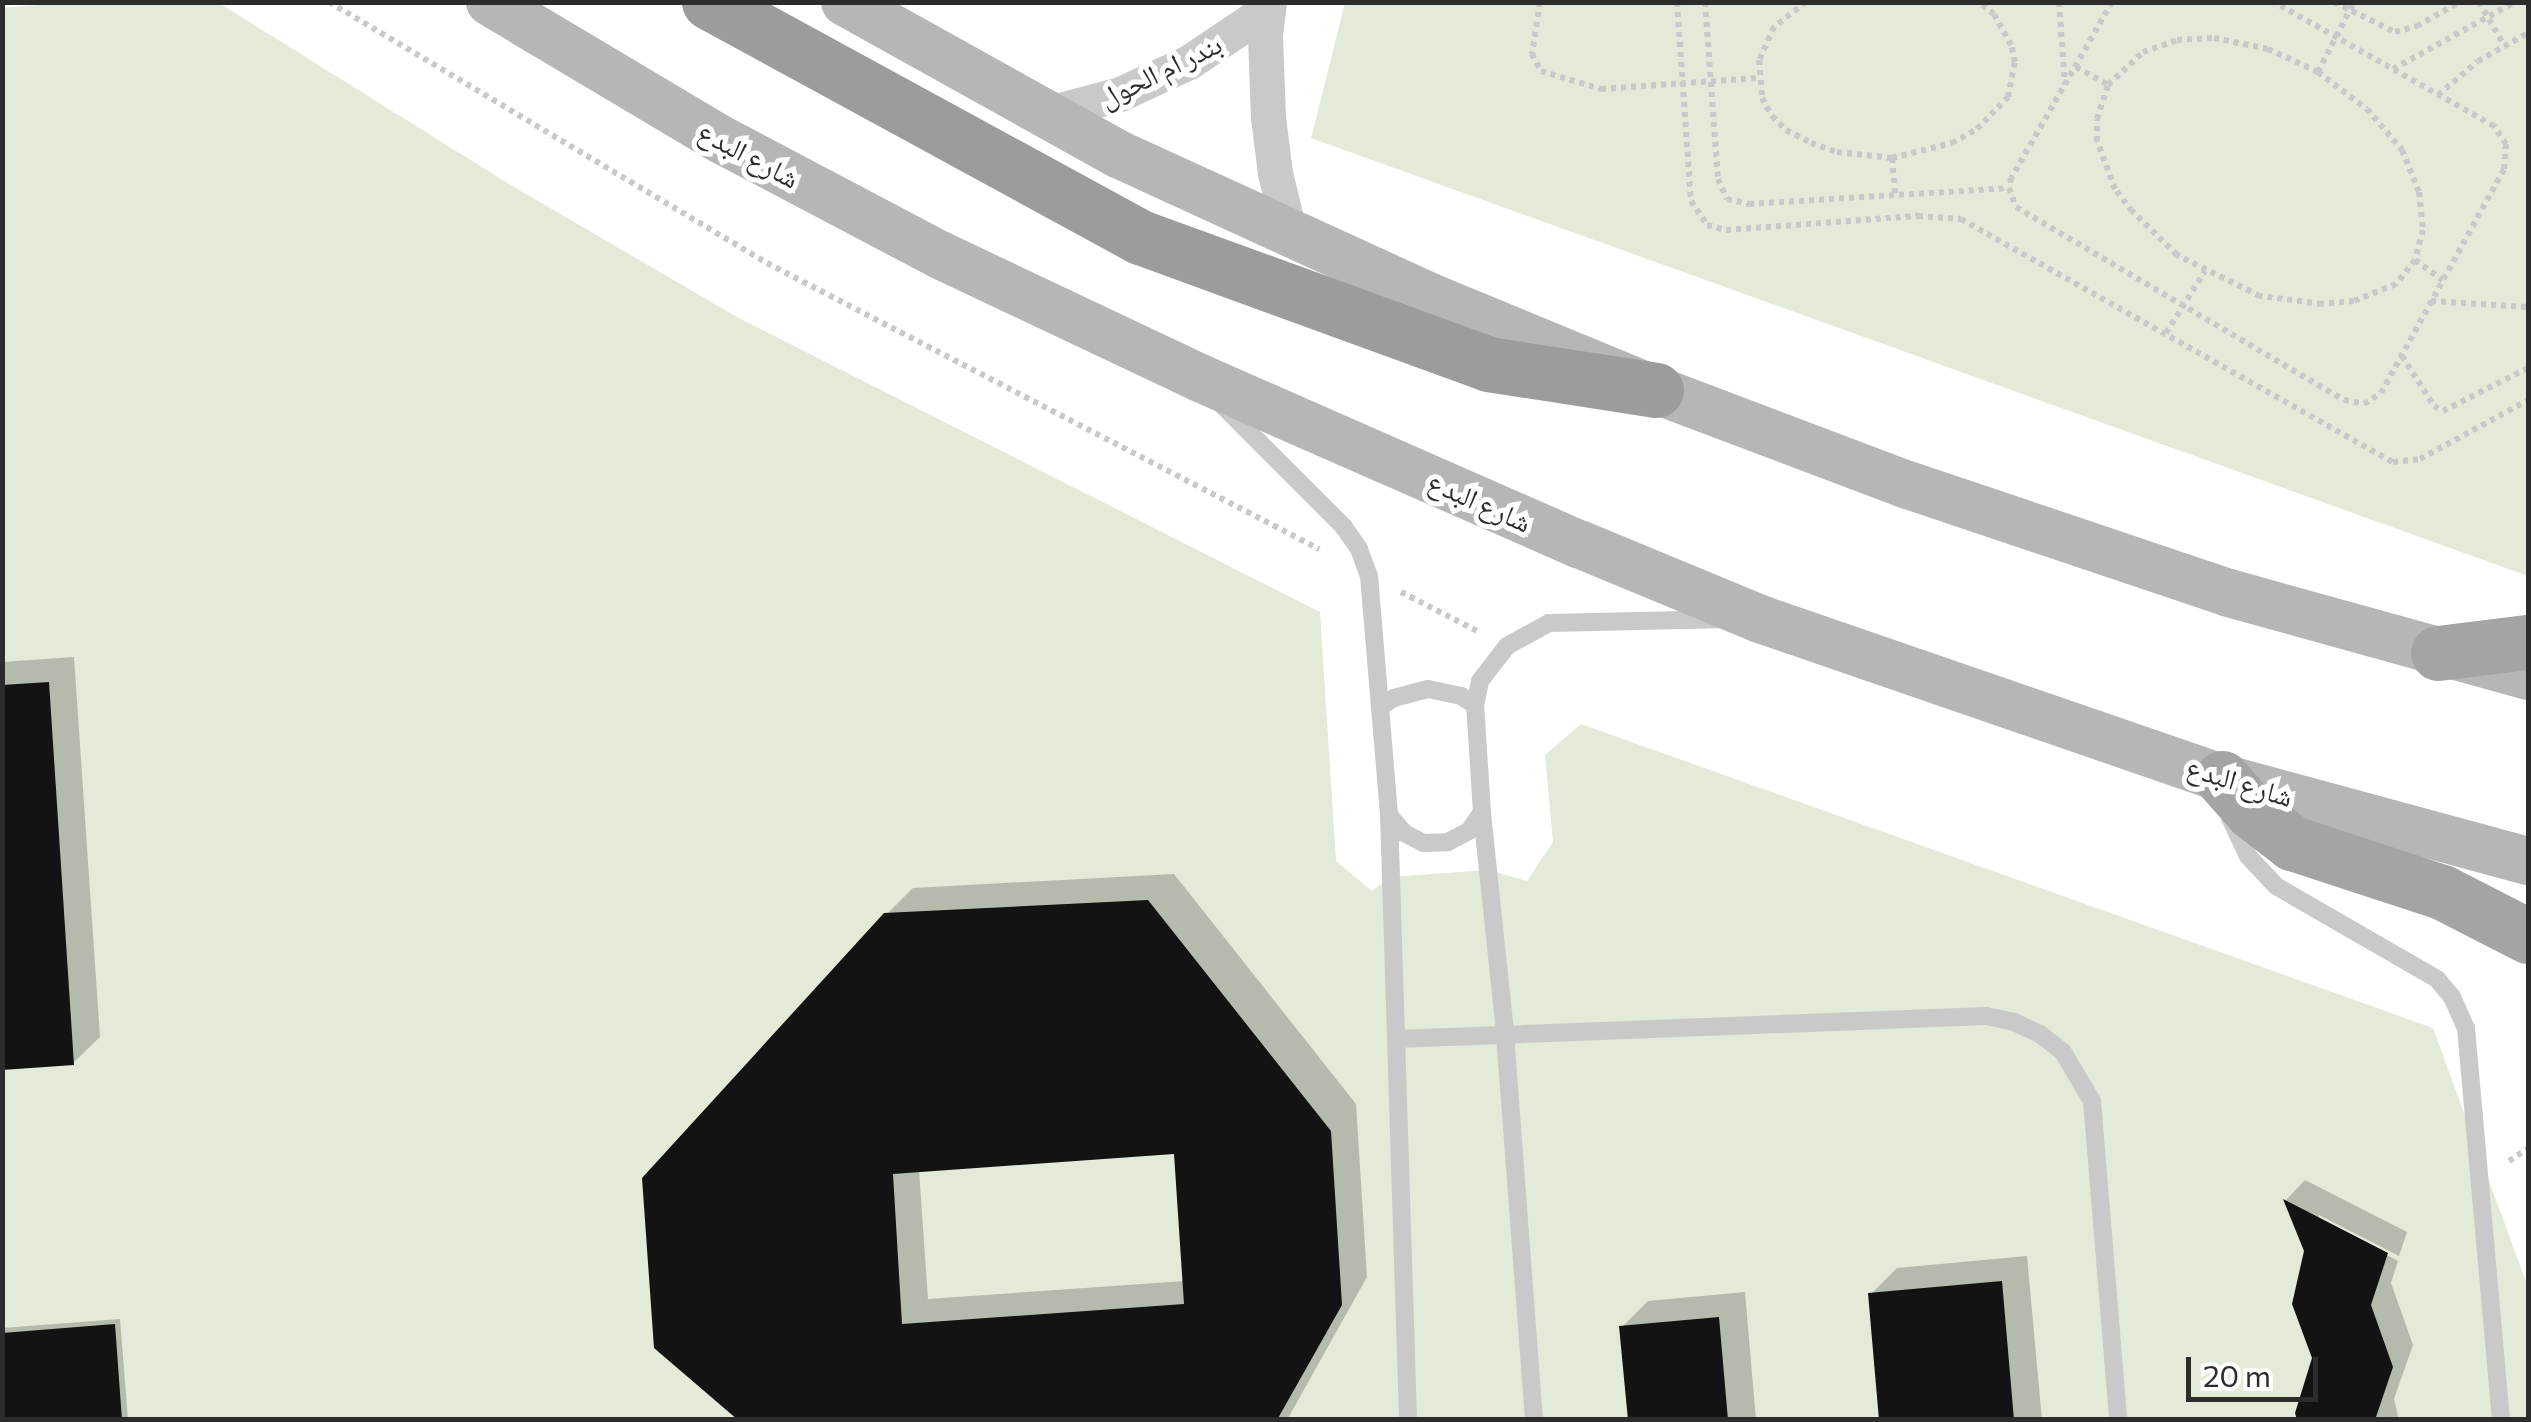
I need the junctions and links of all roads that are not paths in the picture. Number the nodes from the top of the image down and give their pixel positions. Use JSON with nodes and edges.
{"nodes":[{"id":1,"x":490,"y":2,"type":"edge"},
{"id":2,"x":709,"y":2,"type":"edge"},
{"id":3,"x":844,"y":2,"type":"edge"},
{"id":4,"x":1268,"y":6,"type":"edge"},
{"id":5,"x":1044,"y":114,"type":"junction"},
{"id":6,"x":1289,"y":231,"type":"junction"},
{"id":7,"x":1200,"y":378,"type":"junction"},
{"id":8,"x":1656,"y":390,"type":"junction"},
{"id":9,"x":1760,"y":619,"type":"junction"},
{"id":10,"x":2528,"y":642,"type":"edge"},
{"id":11,"x":2438,"y":653,"type":"junction"},
{"id":12,"x":2528,"y":676,"type":"edge"},
{"id":13,"x":1475,"y":705,"type":"junction"},
{"id":14,"x":1380,"y":707,"type":"junction"},
{"id":15,"x":2222,"y":778,"type":"junction"},
{"id":16,"x":1482,"y":812,"type":"junction"},
{"id":17,"x":1389,"y":814,"type":"junction"},
{"id":18,"x":2528,"y":862,"type":"edge"},
{"id":19,"x":2528,"y":936,"type":"edge"},
{"id":20,"x":1505,"y":1032,"type":"junction"},
{"id":21,"x":1396,"y":1039,"type":"junction"},
{"id":22,"x":1408,"y":1420,"type":"edge"},
{"id":23,"x":1534,"y":1420,"type":"edge"},
{"id":24,"x":2118,"y":1420,"type":"edge"},
{"id":25,"x":2502,"y":1420,"type":"edge"}],
"edges":[{"from":1,"to":7,"type":"main road","name":"شارع البدع"},
{"from":2,"to":8,"type":"highway"},
{"from":3,"to":5,"type":"main road"},
{"from":4,"to":5,"type":"street","name":"بندر ام الحول"},
{"from":4,"to":6,"type":"street","name":"بندر ام الحول"},
{"from":5,"to":6,"type":"main road"},
{"from":6,"to":8,"type":"main road"},
{"from":7,"to":9,"type":"main road","name":"شارع البدع"},
{"from":7,"to":14,"type":"lane"},
{"from":8,"to":11,"type":"main road"},
{"from":9,"to":13,"type":"lane"},
{"from":9,"to":15,"type":"main road","name":"شارع البدع"},
{"from":10,"to":11,"type":"main road"},
{"from":11,"to":12,"type":"main road"},
{"from":13,"to":14,"type":"lane"},
{"from":13,"to":16,"type":"lane"},
{"from":14,"to":17,"type":"lane"},
{"from":15,"to":18,"type":"main road","name":"شارع البدع"},
{"from":15,"to":19,"type":"main road"},
{"from":15,"to":25,"type":"lane"},
{"from":16,"to":17,"type":"lane"},
{"from":16,"to":20,"type":"lane"},
{"from":17,"to":21,"type":"lane"},
{"from":20,"to":21,"type":"lane"},
{"from":20,"to":23,"type":"lane"},
{"from":20,"to":24,"type":"lane"},
{"from":21,"to":22,"type":"lane"}]}
